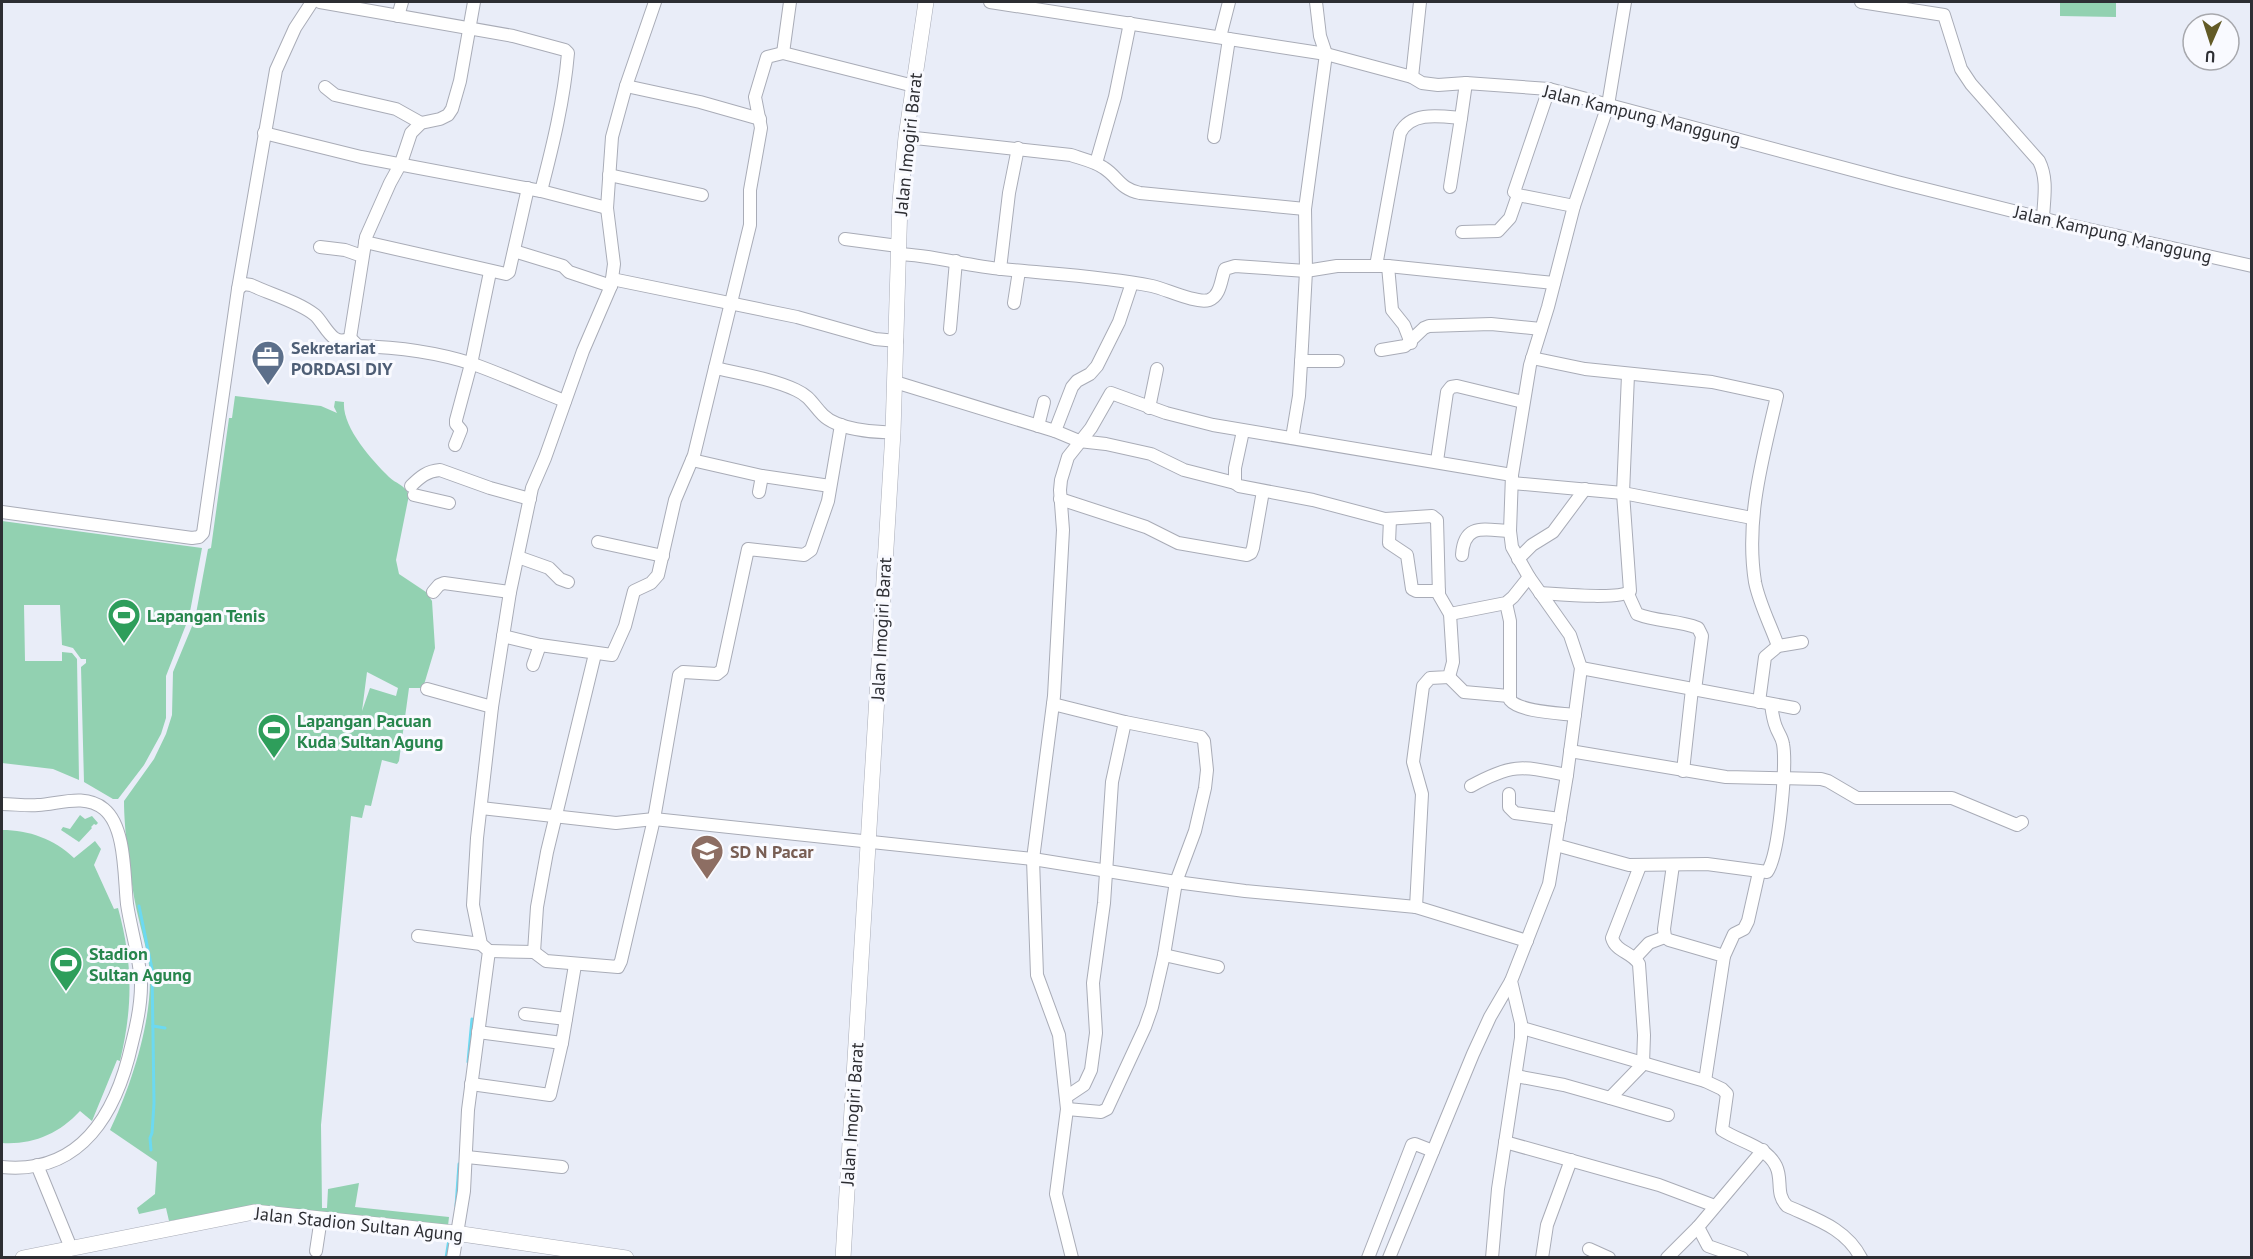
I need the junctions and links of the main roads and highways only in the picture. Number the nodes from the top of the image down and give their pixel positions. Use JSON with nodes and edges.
{"nodes":[{"id":1,"x":926,"y":2,"type":"edge"},
{"id":2,"x":74,"y":1251,"type":"edge"},
{"id":3,"x":44,"y":1255,"type":"edge"},
{"id":4,"x":24,"y":1257,"type":"edge"},
{"id":5,"x":626,"y":1257,"type":"edge"},
{"id":6,"x":843,"y":1257,"type":"edge"}],
"edges":[{"from":1,"to":6,"type":"main road","name":"Jalan Imogiri Barat"},
{"from":2,"to":3,"type":"main road","name":"Jalan Stadion Sultan Agung"},
{"from":2,"to":5,"type":"main road","name":"Jalan Stadion Sultan Agung"},
{"from":3,"to":4,"type":"main road","name":"Jalan Stadion Sultan Agung"}]}
